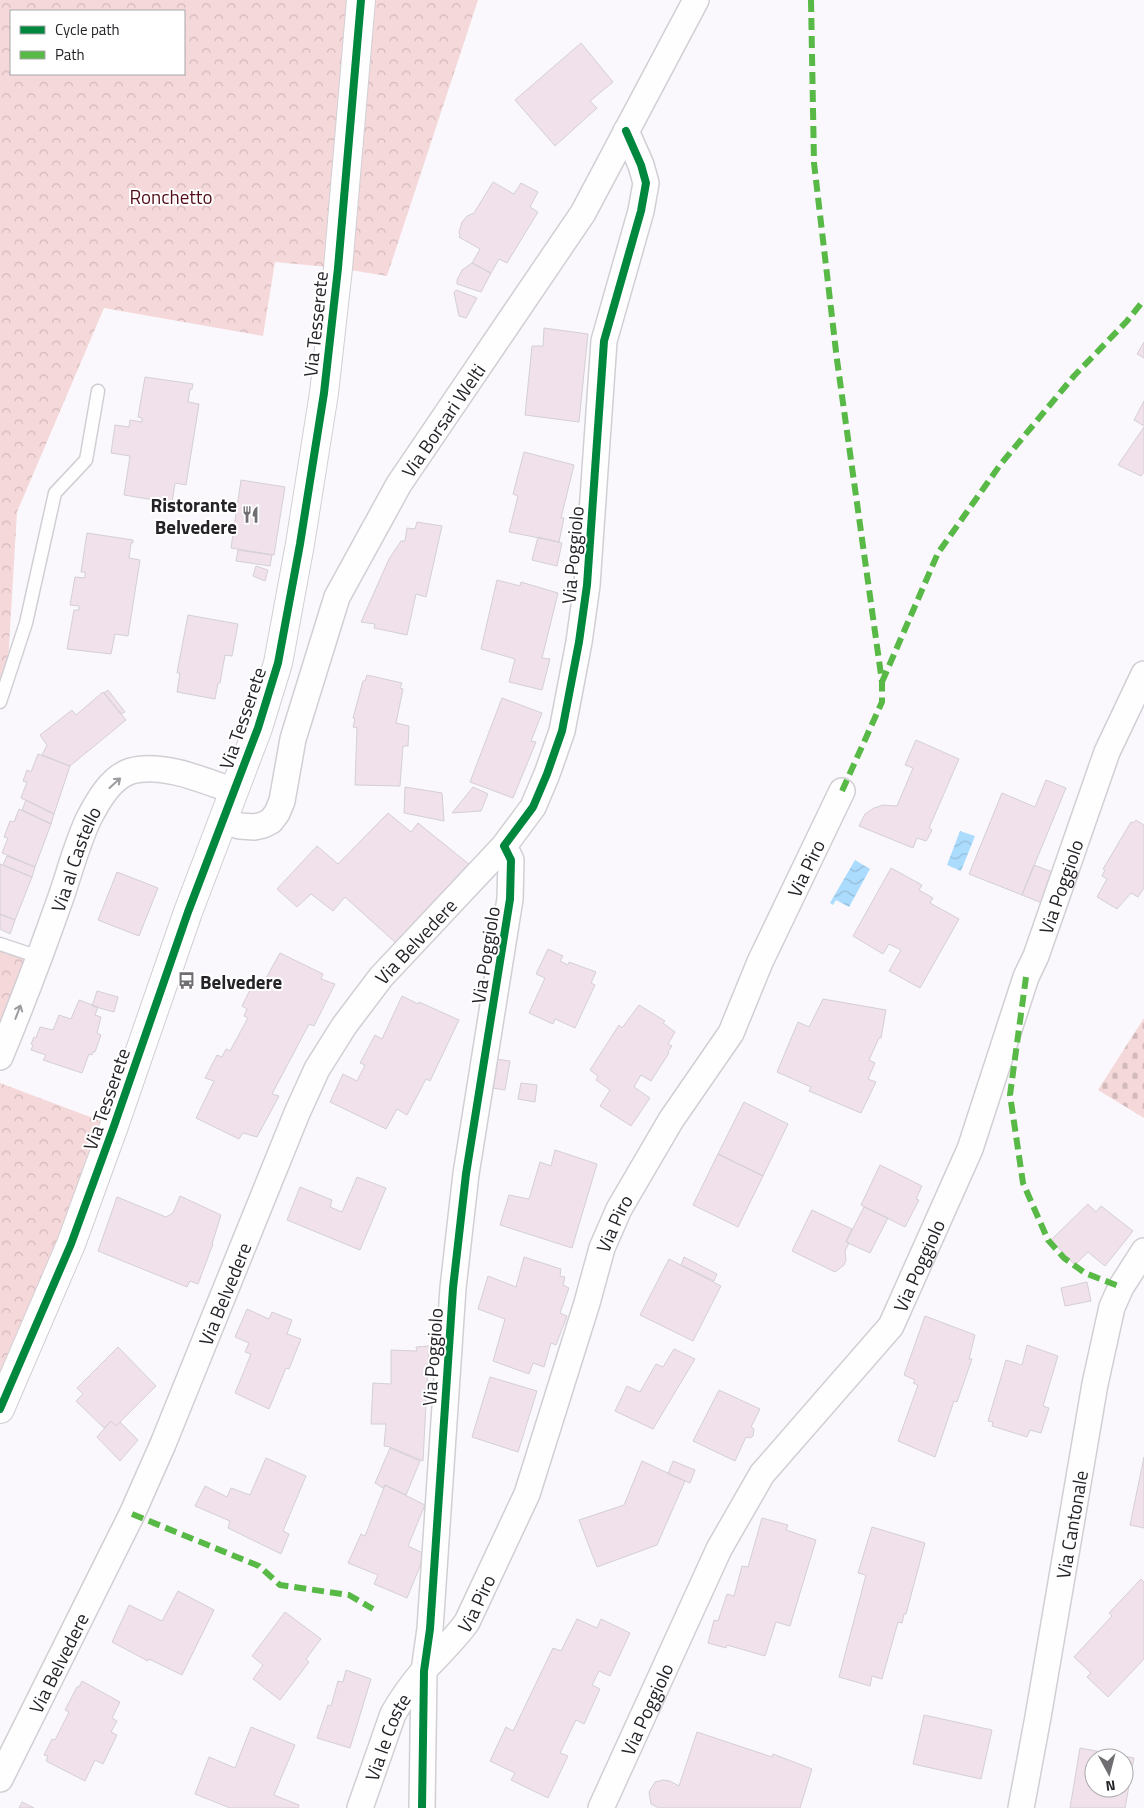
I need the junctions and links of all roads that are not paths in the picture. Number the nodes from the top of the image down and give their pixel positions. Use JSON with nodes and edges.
{"nodes":[{"id":1,"x":361,"y":0,"type":"edge"},
{"id":2,"x":696,"y":0,"type":"edge"},
{"id":3,"x":626,"y":131,"type":"junction"},
{"id":4,"x":98,"y":391,"type":"dead end"},
{"id":5,"x":1144,"y":674,"type":"edge"},
{"id":6,"x":0,"y":702,"type":"edge"},
{"id":7,"x":234,"y":791,"type":"junction"},
{"id":8,"x":842,"y":791,"type":"dead end"},
{"id":9,"x":223,"y":821,"type":"junction"},
{"id":10,"x":504,"y":846,"type":"junction"},
{"id":11,"x":0,"y":944,"type":"edge"},
{"id":12,"x":40,"y":957,"type":"junction"},
{"id":13,"x":0,"y":1057,"type":"edge"},
{"id":14,"x":1144,"y":1251,"type":"edge"},
{"id":15,"x":0,"y":1408,"type":"edge"},
{"id":16,"x":424,"y":1670,"type":"junction"},
{"id":17,"x":0,"y":1779,"type":"edge"},
{"id":18,"x":360,"y":1808,"type":"edge"},
{"id":19,"x":422,"y":1808,"type":"edge"},
{"id":20,"x":601,"y":1808,"type":"edge"},
{"id":21,"x":1021,"y":1808,"type":"edge"}],
"edges":[{"from":1,"to":7,"type":"street","name":"Via Tesserete"},
{"from":2,"to":3,"type":"street","name":"Via Borsari Welti"},
{"from":3,"to":9,"type":"street","name":"Via Borsari Welti"},
{"from":3,"to":10,"type":"street","name":"Via Poggiolo"},
{"from":4,"to":6,"type":"lane"},
{"from":5,"to":20,"type":"street","name":"Via Poggiolo"},
{"from":7,"to":9,"type":"street","name":"Via Tesserete"},
{"from":12,"to":7,"type":"street","name":"Via al Castello","one_way":true},
{"from":8,"to":16,"type":"street","name":"Via Piro"},
{"from":9,"to":15,"type":"street","name":"Via Tesserete"},
{"from":10,"to":16,"type":"street","name":"Via Poggiolo"},
{"from":10,"to":17,"type":"street","name":"Via Belvedere"},
{"from":11,"to":12,"type":"lane"},
{"from":13,"to":12,"type":"street","name":"Via al Castello","one_way":true},
{"from":14,"to":21,"type":"street","name":"Via Cantonale"},
{"from":16,"to":18,"type":"street","name":"Via le Coste"},
{"from":16,"to":19,"type":"street","name":"Via Poggiolo"}]}
